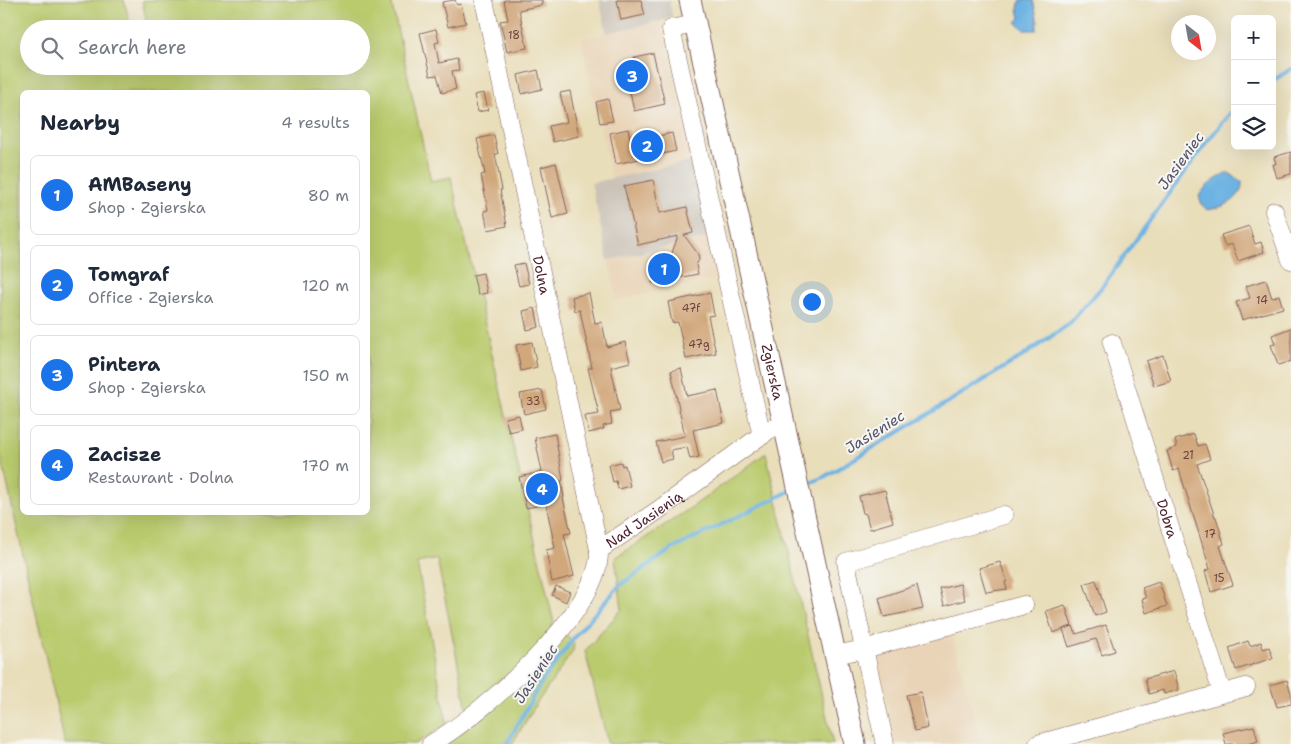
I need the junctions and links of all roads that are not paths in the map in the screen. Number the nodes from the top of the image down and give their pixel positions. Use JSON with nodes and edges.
{"nodes":[{"id":1,"x":484,"y":0,"type":"edge"},
{"id":2,"x":690,"y":0,"type":"edge"},
{"id":3,"x":695,"y":24,"type":"junction"},
{"id":4,"x":1274,"y":211,"type":"dead end"},
{"id":5,"x":1291,"y":260,"type":"edge"},
{"id":6,"x":1112,"y":343,"type":"dead end"},
{"id":7,"x":784,"y":427,"type":"junction"},
{"id":8,"x":762,"y":436,"type":"junction"},
{"id":9,"x":1004,"y":515,"type":"dead end"},
{"id":10,"x":599,"y":550,"type":"junction"},
{"id":11,"x":1024,"y":604,"type":"dead end"},
{"id":12,"x":864,"y":649,"type":"junction"},
{"id":13,"x":835,"y":655,"type":"junction"},
{"id":14,"x":1246,"y":687,"type":"dead end"},
{"id":15,"x":1222,"y":693,"type":"junction"},
{"id":16,"x":1065,"y":740,"type":"edge"},
{"id":17,"x":431,"y":744,"type":"edge"},
{"id":18,"x":855,"y":744,"type":"edge"},
{"id":19,"x":885,"y":744,"type":"edge"},
{"id":20,"x":1038,"y":744,"type":"edge"}],
"edges":[{"from":1,"to":10,"type":"street","name":"Dolna"},
{"from":2,"to":3,"type":"main road","name":"Zgierska"},
{"from":3,"to":7,"type":"main road","name":"Zgierska"},
{"from":3,"to":8,"type":"street"},
{"from":4,"to":5,"type":"street"},
{"from":6,"to":15,"type":"street","name":"Dobra"},
{"from":7,"to":8,"type":"street","name":"Nad Jasienią"},
{"from":7,"to":13,"type":"main road","name":"Zgierska"},
{"from":8,"to":10,"type":"street","name":"Nad Jasienią"},
{"from":9,"to":12,"type":"street"},
{"from":10,"to":17,"type":"street","name":"Nad Jasienią"},
{"from":11,"to":12,"type":"street"},
{"from":12,"to":13,"type":"street"},
{"from":12,"to":19,"type":"street"},
{"from":13,"to":18,"type":"main road","name":"Zgierska"},
{"from":14,"to":15,"type":"street"},
{"from":15,"to":16,"type":"street"},
{"from":16,"to":20,"type":"street"}]}
